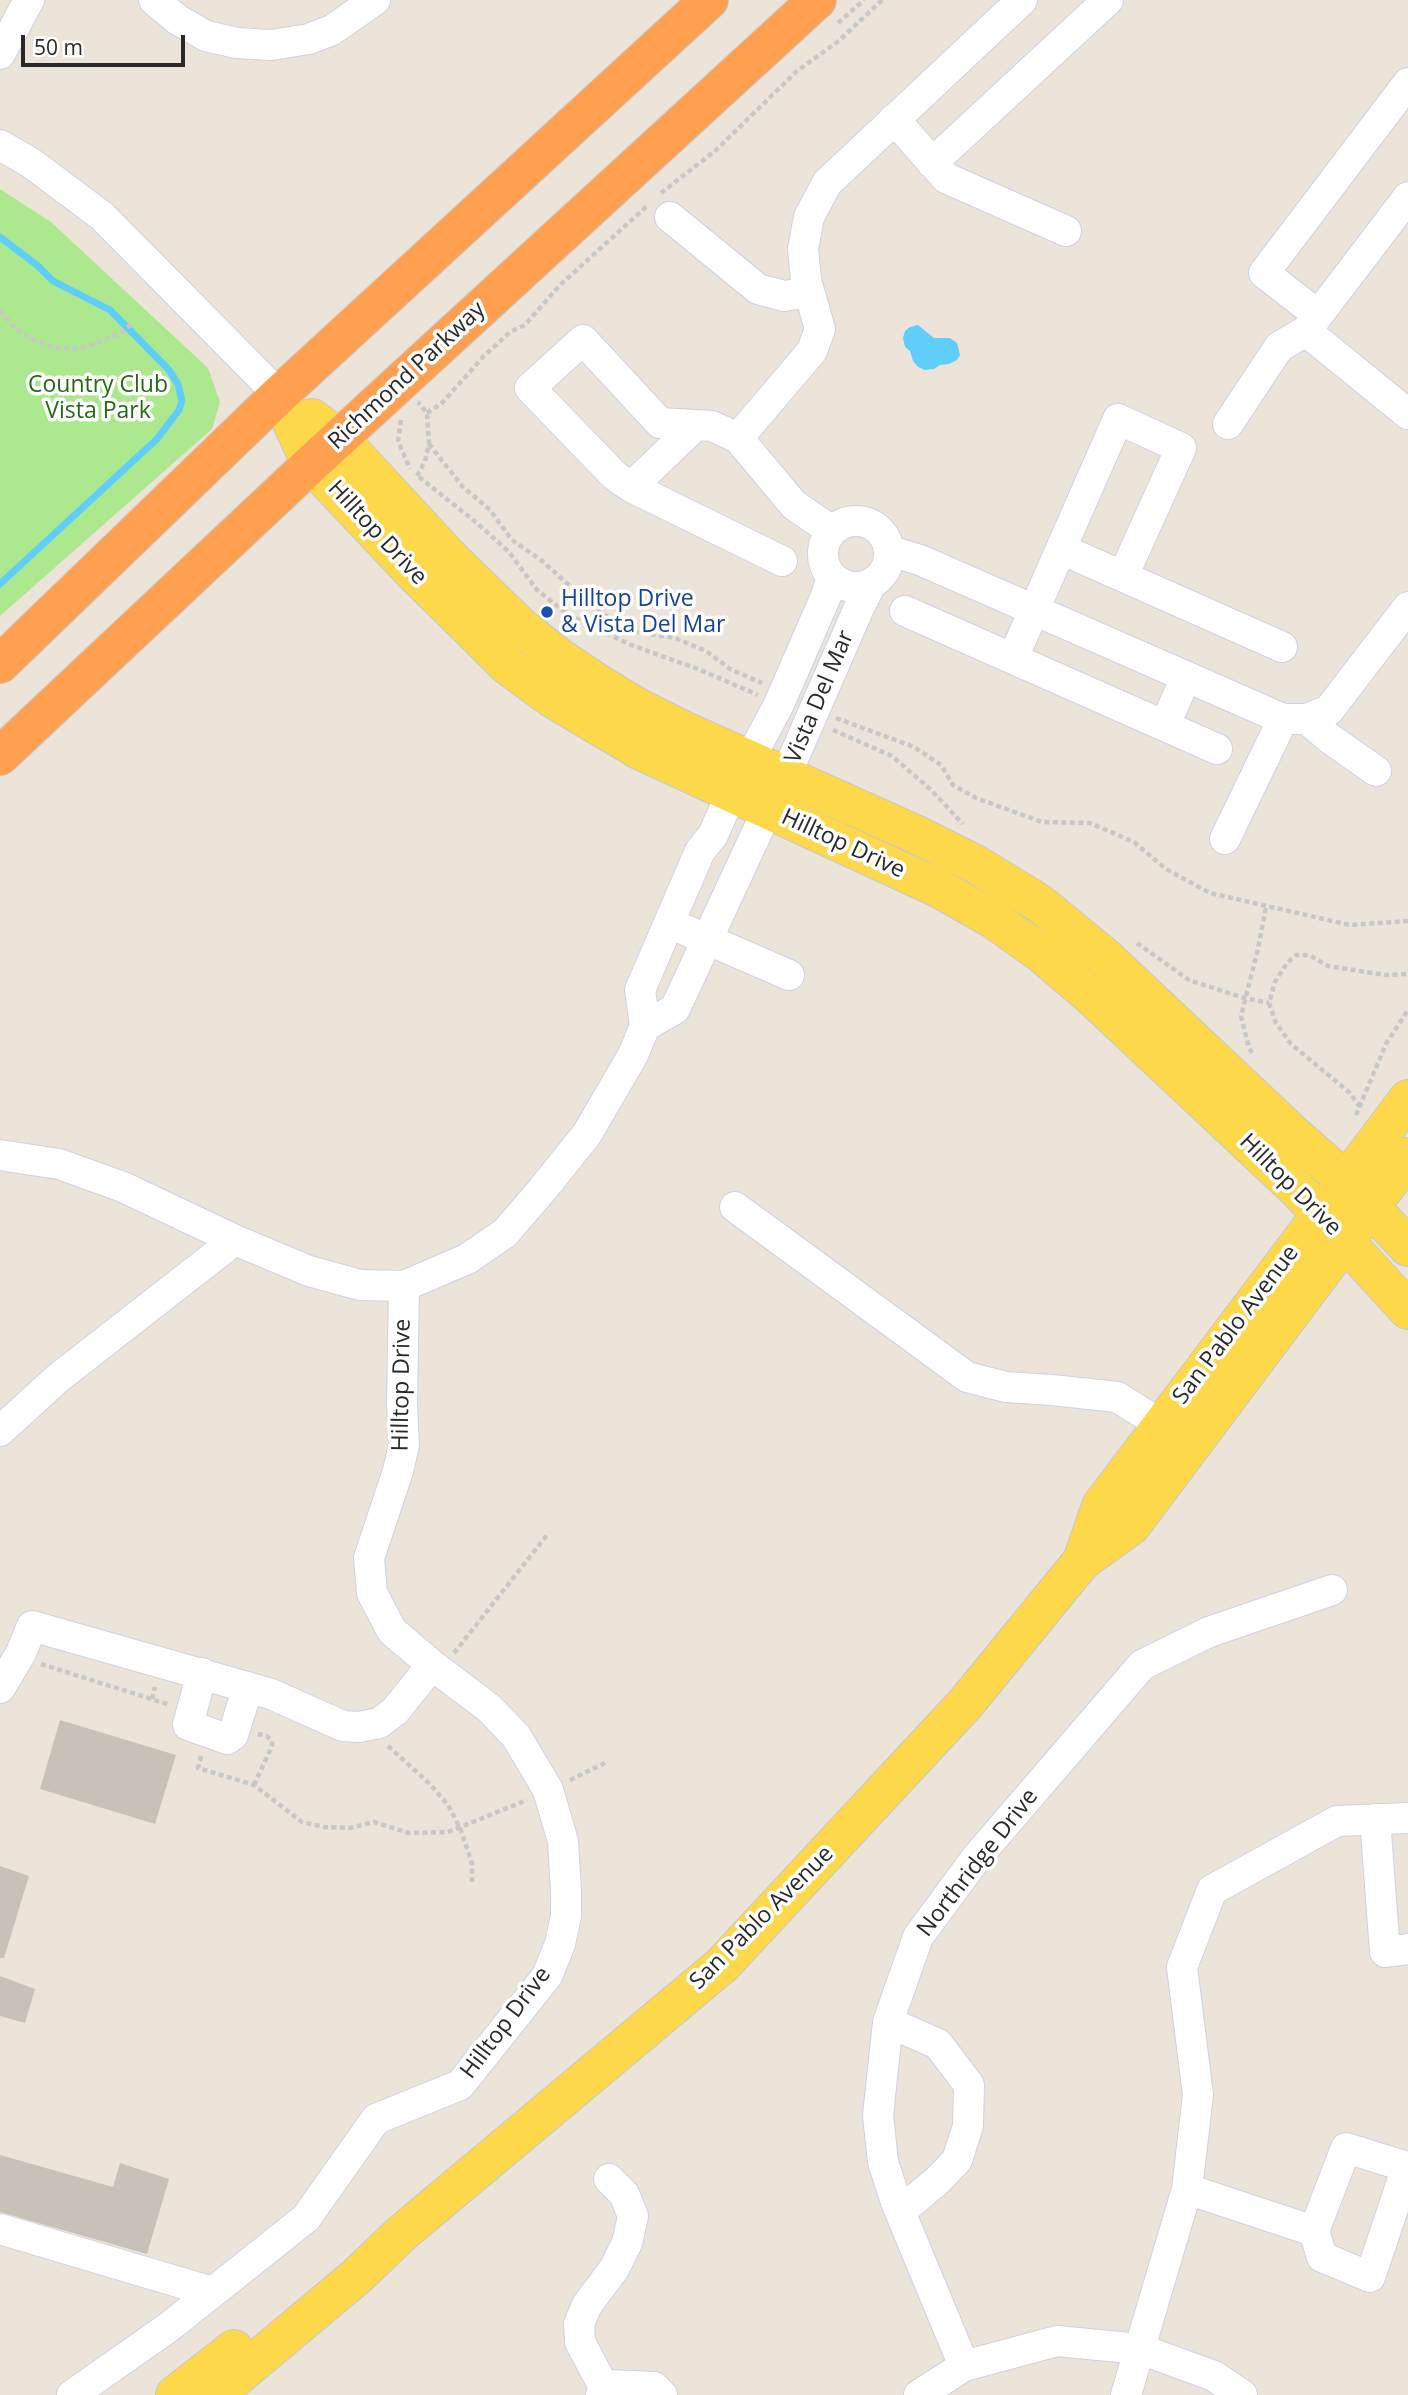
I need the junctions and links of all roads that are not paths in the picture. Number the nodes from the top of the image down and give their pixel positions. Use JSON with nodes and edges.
{"nodes":[{"id":1,"x":30,"y":0,"type":"edge"},
{"id":2,"x":154,"y":0,"type":"edge"},
{"id":3,"x":375,"y":0,"type":"edge"},
{"id":4,"x":709,"y":0,"type":"edge"},
{"id":5,"x":817,"y":0,"type":"edge"},
{"id":6,"x":1022,"y":0,"type":"edge"},
{"id":7,"x":1108,"y":0,"type":"edge"},
{"id":8,"x":0,"y":54,"type":"edge"},
{"id":9,"x":1408,"y":83,"type":"edge"},
{"id":10,"x":894,"y":119,"type":"junction"},
{"id":11,"x":0,"y":145,"type":"edge"},
{"id":12,"x":932,"y":163,"type":"junction"},
{"id":13,"x":1408,"y":197,"type":"edge"},
{"id":14,"x":670,"y":217,"type":"dead end"},
{"id":15,"x":1066,"y":231,"type":"dead end"},
{"id":16,"x":809,"y":292,"type":"junction"},
{"id":17,"x":1312,"y":323,"type":"junction"},
{"id":18,"x":279,"y":395,"type":"junction"},
{"id":19,"x":1408,"y":414,"type":"edge"},
{"id":20,"x":1228,"y":424,"type":"dead end"},
{"id":21,"x":695,"y":426,"type":"junction"},
{"id":22,"x":340,"y":438,"type":"junction"},
{"id":23,"x":738,"y":438,"type":"junction"},
{"id":24,"x":311,"y":464,"type":"junction"},
{"id":25,"x":631,"y":487,"type":"junction"},
{"id":26,"x":832,"y":531,"type":"junction"},
{"id":27,"x":1061,"y":549,"type":"junction"},
{"id":28,"x":890,"y":551,"type":"junction"},
{"id":29,"x":782,"y":561,"type":"dead end"},
{"id":30,"x":1124,"y":576,"type":"junction"},
{"id":31,"x":832,"y":577,"type":"junction"},
{"id":32,"x":871,"y":584,"type":"junction"},
{"id":33,"x":905,"y":611,"type":"dead end"},
{"id":34,"x":1034,"y":611,"type":"junction"},
{"id":35,"x":1404,"y":622,"type":"edge"},
{"id":36,"x":1282,"y":647,"type":"dead end"},
{"id":37,"x":1013,"y":659,"type":"junction"},
{"id":38,"x":0,"y":664,"type":"edge"},
{"id":39,"x":1186,"y":677,"type":"junction"},
{"id":40,"x":1295,"y":719,"type":"junction"},
{"id":41,"x":1165,"y":725,"type":"junction"},
{"id":42,"x":1217,"y":749,"type":"dead end"},
{"id":43,"x":0,"y":756,"type":"edge"},
{"id":44,"x":750,"y":759,"type":"junction"},
{"id":45,"x":1376,"y":771,"type":"dead end"},
{"id":46,"x":786,"y":775,"type":"junction"},
{"id":47,"x":731,"y":794,"type":"junction"},
{"id":48,"x":768,"y":810,"type":"junction"},
{"id":49,"x":1225,"y":839,"type":"dead end"},
{"id":50,"x":669,"y":923,"type":"junction"},
{"id":51,"x":708,"y":940,"type":"junction"},
{"id":52,"x":789,"y":975,"type":"dead end"},
{"id":53,"x":645,"y":1026,"type":"junction"},
{"id":54,"x":1408,"y":1099,"type":"edge"},
{"id":55,"x":0,"y":1155,"type":"edge"},
{"id":56,"x":1408,"y":1157,"type":"edge"},
{"id":57,"x":1358,"y":1194,"type":"junction"},
{"id":58,"x":735,"y":1207,"type":"dead end"},
{"id":59,"x":1333,"y":1227,"type":"junction"},
{"id":60,"x":235,"y":1240,"type":"junction"},
{"id":61,"x":1408,"y":1247,"type":"edge"},
{"id":62,"x":404,"y":1286,"type":"junction"},
{"id":63,"x":1408,"y":1310,"type":"edge"},
{"id":64,"x":1162,"y":1425,"type":"junction"},
{"id":65,"x":0,"y":1432,"type":"edge"},
{"id":66,"x":1082,"y":1561,"type":"junction"},
{"id":67,"x":1332,"y":1591,"type":"dead end"},
{"id":68,"x":432,"y":1665,"type":"junction"},
{"id":69,"x":202,"y":1673,"type":"junction"},
{"id":70,"x":248,"y":1687,"type":"junction"},
{"id":71,"x":0,"y":1688,"type":"edge"},
{"id":72,"x":1408,"y":1818,"type":"edge"},
{"id":73,"x":1375,"y":1819,"type":"junction"},
{"id":74,"x":1408,"y":1949,"type":"edge"},
{"id":75,"x":888,"y":2022,"type":"junction"},
{"id":76,"x":609,"y":2179,"type":"dead end"},
{"id":77,"x":1187,"y":2189,"type":"junction"},
{"id":78,"x":900,"y":2212,"type":"junction"},
{"id":79,"x":0,"y":2230,"type":"edge"},
{"id":80,"x":1314,"y":2231,"type":"dead end"},
{"id":81,"x":401,"y":2233,"type":"junction"},
{"id":82,"x":212,"y":2292,"type":"junction"},
{"id":83,"x":1140,"y":2349,"type":"junction"},
{"id":84,"x":964,"y":2366,"type":"junction"},
{"id":85,"x":603,"y":2392,"type":"edge"},
{"id":86,"x":1246,"y":2394,"type":"edge"},
{"id":87,"x":72,"y":2395,"type":"edge"},
{"id":88,"x":175,"y":2395,"type":"edge"},
{"id":89,"x":215,"y":2395,"type":"edge"},
{"id":90,"x":662,"y":2395,"type":"edge"},
{"id":91,"x":919,"y":2395,"type":"edge"},
{"id":92,"x":1126,"y":2395,"type":"edge"}],
"edges":[{"from":1,"to":8,"type":"street"},
{"from":2,"to":3,"type":"street"},
{"from":4,"to":18,"type":"highway"},
{"from":5,"to":22,"type":"highway","name":"Richmond Parkway"},
{"from":6,"to":10,"type":"street"},
{"from":7,"to":12,"type":"street"},
{"from":9,"to":17,"type":"street"},
{"from":10,"to":12,"type":"street"},
{"from":10,"to":16,"type":"street"},
{"from":11,"to":18,"type":"street","name":"Hilltop Drive"},
{"from":12,"to":15,"type":"street"},
{"from":13,"to":17,"type":"street"},
{"from":14,"to":16,"type":"street"},
{"from":16,"to":23,"type":"street"},
{"from":17,"to":19,"type":"street"},
{"from":17,"to":20,"type":"street"},
{"from":18,"to":22,"type":"main road","name":"Hilltop Drive"},
{"from":18,"to":24,"type":"main road","name":"Hilltop Drive"},
{"from":18,"to":38,"type":"highway"},
{"from":21,"to":23,"type":"street"},
{"from":21,"to":25,"type":"street"},
{"from":21,"to":25,"type":"street"},
{"from":22,"to":24,"type":"highway","name":"Richmond Parkway"},
{"from":22,"to":44,"type":"main road","name":"Hilltop Drive"},
{"from":23,"to":26,"type":"street"},
{"from":24,"to":43,"type":"highway","name":"Richmond Parkway"},
{"from":24,"to":47,"type":"main road","name":"Hilltop Drive"},
{"from":25,"to":29,"type":"street"},
{"from":26,"to":28,"type":"street"},
{"from":26,"to":31,"type":"street"},
{"from":27,"to":30,"type":"street"},
{"from":27,"to":30,"type":"street"},
{"from":27,"to":34,"type":"street"},
{"from":28,"to":32,"type":"street"},
{"from":28,"to":34,"type":"street"},
{"from":30,"to":36,"type":"street"},
{"from":31,"to":32,"type":"street"},
{"from":31,"to":44,"type":"street","name":"Vista Del Mar"},
{"from":32,"to":46,"type":"street","name":"Vista Del Mar"},
{"from":33,"to":37,"type":"street"},
{"from":34,"to":37,"type":"street"},
{"from":34,"to":39,"type":"street"},
{"from":35,"to":40,"type":"street"},
{"from":37,"to":41,"type":"street"},
{"from":39,"to":40,"type":"street"},
{"from":39,"to":41,"type":"street"},
{"from":40,"to":45,"type":"street"},
{"from":40,"to":49,"type":"street"},
{"from":41,"to":42,"type":"street"},
{"from":44,"to":46,"type":"main road","name":"Hilltop Drive"},
{"from":44,"to":47,"type":"street","name":"Vista Del Mar"},
{"from":46,"to":48,"type":"street","name":"Vista Del Mar"},
{"from":46,"to":57,"type":"main road","name":"Hilltop Drive"},
{"from":47,"to":48,"type":"main road","name":"Hilltop Drive"},
{"from":47,"to":50,"type":"street","name":"Vista Del Mar"},
{"from":48,"to":51,"type":"street","name":"Vista Del Mar"},
{"from":48,"to":59,"type":"main road","name":"Hilltop Drive"},
{"from":50,"to":51,"type":"street"},
{"from":50,"to":53,"type":"street","name":"Vista Del Mar"},
{"from":51,"to":52,"type":"street"},
{"from":51,"to":53,"type":"street","name":"Vista Del Mar"},
{"from":53,"to":62,"type":"street","name":"Hilltop Drive"},
{"from":54,"to":57,"type":"main road","name":"San Pablo Avenue"},
{"from":55,"to":60,"type":"street","name":"Hilltop Drive"},
{"from":56,"to":57,"type":"main road","name":"San Pablo Avenue"},
{"from":57,"to":59,"type":"main road","name":"San Pablo Avenue"},
{"from":57,"to":61,"type":"main road","name":"Hilltop Drive"},
{"from":58,"to":64,"type":"street"},
{"from":59,"to":63,"type":"main road","name":"Hilltop Drive"},
{"from":59,"to":64,"type":"main road","name":"San Pablo Avenue"},
{"from":59,"to":66,"type":"main road","name":"San Pablo Avenue"},
{"from":60,"to":62,"type":"street","name":"Hilltop Drive"},
{"from":60,"to":65,"type":"street"},
{"from":62,"to":68,"type":"street","name":"Hilltop Drive"},
{"from":64,"to":66,"type":"main road","name":"San Pablo Avenue"},
{"from":66,"to":81,"type":"main road","name":"San Pablo Avenue"},
{"from":67,"to":75,"type":"street","name":"Northridge Drive"},
{"from":68,"to":70,"type":"street"},
{"from":68,"to":82,"type":"street","name":"Hilltop Drive"},
{"from":69,"to":70,"type":"street"},
{"from":69,"to":70,"type":"street"},
{"from":69,"to":71,"type":"street"},
{"from":72,"to":73,"type":"street"},
{"from":73,"to":74,"type":"street"},
{"from":73,"to":77,"type":"street"},
{"from":75,"to":78,"type":"street","name":"Northridge Drive"},
{"from":75,"to":78,"type":"street"},
{"from":76,"to":85,"type":"street"},
{"from":77,"to":80,"type":"street"},
{"from":77,"to":83,"type":"street"},
{"from":78,"to":84,"type":"street","name":"Northridge Drive"},
{"from":79,"to":82,"type":"street"},
{"from":81,"to":88,"type":"main road","name":"San Pablo Avenue"},
{"from":81,"to":89,"type":"main road","name":"San Pablo Avenue"},
{"from":82,"to":87,"type":"street","name":"Hilltop Drive"},
{"from":83,"to":84,"type":"street"},
{"from":83,"to":86,"type":"street"},
{"from":83,"to":92,"type":"street"},
{"from":84,"to":91,"type":"street"},
{"from":85,"to":90,"type":"street"}]}
